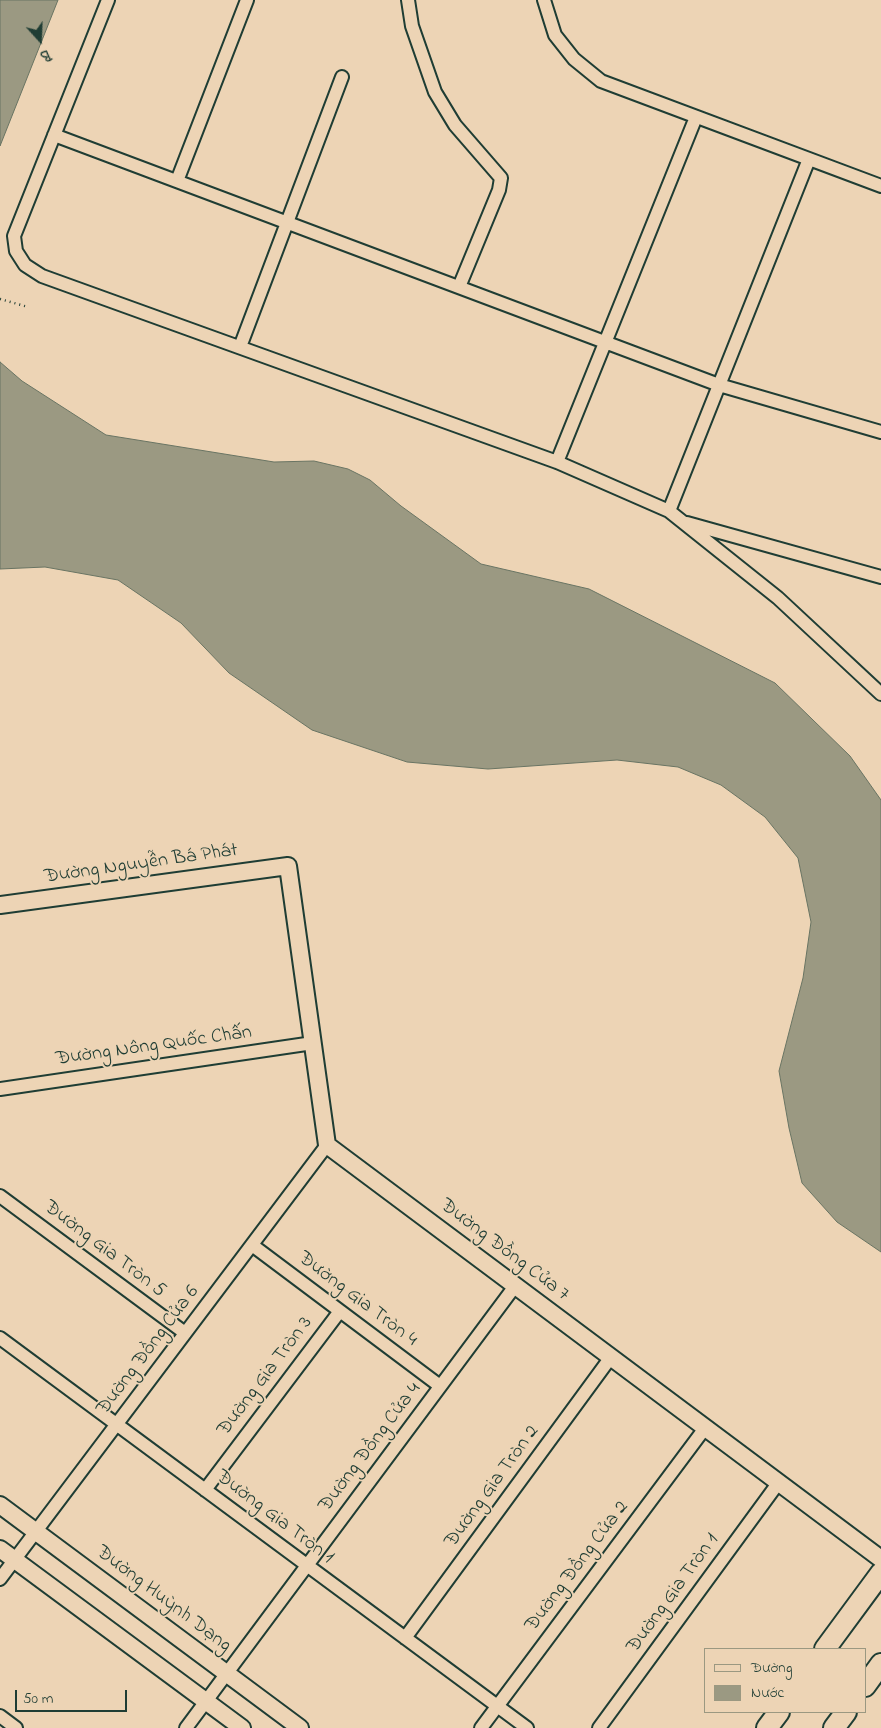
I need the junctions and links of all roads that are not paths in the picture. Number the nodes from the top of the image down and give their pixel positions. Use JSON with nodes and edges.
{"nodes":[{"id":1,"x":108,"y":0,"type":"edge"},
{"id":2,"x":247,"y":0,"type":"edge"},
{"id":3,"x":408,"y":0,"type":"edge"},
{"id":4,"x":544,"y":0,"type":"edge"},
{"id":5,"x":342,"y":77,"type":"dead end"},
{"id":6,"x":696,"y":116,"type":"junction"},
{"id":7,"x":54,"y":135,"type":"junction"},
{"id":8,"x":809,"y":159,"type":"junction"},
{"id":9,"x":177,"y":181,"type":"junction"},
{"id":10,"x":881,"y":186,"type":"edge"},
{"id":11,"x":287,"y":223,"type":"junction"},
{"id":12,"x":459,"y":287,"type":"junction"},
{"id":13,"x":605,"y":342,"type":"junction"},
{"id":14,"x":240,"y":347,"type":"junction"},
{"id":15,"x":719,"y":385,"type":"junction"},
{"id":16,"x":881,"y":432,"type":"edge"},
{"id":17,"x":557,"y":462,"type":"junction"},
{"id":18,"x":669,"y":511,"type":"junction"},
{"id":19,"x":682,"y":522,"type":"junction"},
{"id":20,"x":881,"y":577,"type":"edge"},
{"id":21,"x":881,"y":694,"type":"edge"},
{"id":22,"x":0,"y":905,"type":"edge"},
{"id":23,"x":313,"y":1043,"type":"junction"},
{"id":24,"x":0,"y":1088,"type":"edge"},
{"id":25,"x":327,"y":1145,"type":"junction"},
{"id":26,"x":0,"y":1196,"type":"edge"},
{"id":27,"x":252,"y":1245,"type":"junction"},
{"id":28,"x":514,"y":1286,"type":"junction"},
{"id":29,"x":340,"y":1311,"type":"junction"},
{"id":30,"x":185,"y":1333,"type":"junction"},
{"id":31,"x":0,"y":1338,"type":"edge"},
{"id":32,"x":611,"y":1357,"type":"junction"},
{"id":33,"x":440,"y":1386,"type":"junction"},
{"id":34,"x":117,"y":1424,"type":"junction"},
{"id":35,"x":705,"y":1428,"type":"junction"},
{"id":36,"x":779,"y":1482,"type":"junction"},
{"id":37,"x":205,"y":1490,"type":"junction"},
{"id":38,"x":0,"y":1505,"type":"edge"},
{"id":39,"x":36,"y":1532,"type":"junction"},
{"id":40,"x":0,"y":1549,"type":"edge"},
{"id":41,"x":881,"y":1559,"type":"edge"},
{"id":42,"x":14,"y":1560,"type":"junction"},
{"id":43,"x":307,"y":1566,"type":"junction"},
{"id":44,"x":881,"y":1573,"type":"edge"},
{"id":45,"x":0,"y":1579,"type":"edge"},
{"id":46,"x":405,"y":1638,"type":"junction"},
{"id":47,"x":826,"y":1648,"type":"edge"},
{"id":48,"x":881,"y":1664,"type":"edge"},
{"id":49,"x":227,"y":1674,"type":"junction"},
{"id":50,"x":866,"y":1685,"type":"edge"},
{"id":51,"x":206,"y":1701,"type":"junction"},
{"id":52,"x":498,"y":1706,"type":"junction"},
{"id":53,"x":778,"y":1713,"type":"edge"},
{"id":54,"x":845,"y":1713,"type":"edge"},
{"id":55,"x":0,"y":1716,"type":"edge"},
{"id":56,"x":16,"y":1728,"type":"edge"},
{"id":57,"x":186,"y":1728,"type":"edge"},
{"id":58,"x":242,"y":1728,"type":"edge"},
{"id":59,"x":300,"y":1728,"type":"edge"},
{"id":60,"x":481,"y":1728,"type":"edge"},
{"id":61,"x":527,"y":1728,"type":"edge"},
{"id":62,"x":599,"y":1728,"type":"edge"},
{"id":63,"x":767,"y":1728,"type":"edge"},
{"id":64,"x":834,"y":1728,"type":"edge"}],
"edges":[{"from":1,"to":7,"type":"street"},
{"from":2,"to":9,"type":"street"},
{"from":3,"to":12,"type":"street"},
{"from":4,"to":6,"type":"street"},
{"from":5,"to":11,"type":"street"},
{"from":6,"to":8,"type":"street"},
{"from":6,"to":13,"type":"street"},
{"from":7,"to":9,"type":"street"},
{"from":7,"to":14,"type":"street"},
{"from":8,"to":10,"type":"street"},
{"from":8,"to":15,"type":"street"},
{"from":9,"to":11,"type":"street"},
{"from":11,"to":12,"type":"street"},
{"from":11,"to":14,"type":"street"},
{"from":12,"to":13,"type":"street"},
{"from":13,"to":15,"type":"street"},
{"from":13,"to":17,"type":"street"},
{"from":14,"to":17,"type":"street"},
{"from":15,"to":16,"type":"street"},
{"from":15,"to":18,"type":"street"},
{"from":17,"to":18,"type":"street"},
{"from":18,"to":19,"type":"street"},
{"from":19,"to":20,"type":"street"},
{"from":19,"to":21,"type":"street"},
{"from":22,"to":23,"type":"street","name":"Đường Nguyễn Bá Phát"},
{"from":23,"to":24,"type":"street","name":"Đường Nông Quốc Chấn"},
{"from":23,"to":25,"type":"street"},
{"from":25,"to":27,"type":"street","name":"Đường Đồng Cửa 6"},
{"from":25,"to":28,"type":"street","name":"Đường Đồng Cửa 7"},
{"from":26,"to":30,"type":"street","name":"Đường Gia Tròn 5"},
{"from":27,"to":29,"type":"street","name":"Đường Gia Tròn 4"},
{"from":27,"to":30,"type":"street","name":"Đường Đồng Cửa 6"},
{"from":28,"to":32,"type":"street","name":"Đường Đồng Cửa 7"},
{"from":28,"to":33,"type":"street","name":"Đường Đồng Cửa 4"},
{"from":29,"to":33,"type":"street","name":"Đường Gia Tròn 4"},
{"from":29,"to":37,"type":"street","name":"Đường Gia Tròn 3"},
{"from":30,"to":34,"type":"street","name":"Đường Đồng Cửa 6"},
{"from":31,"to":34,"type":"street","name":"Đường Gia Tròn 1"},
{"from":32,"to":35,"type":"street","name":"Đường Đồng Cửa 7"},
{"from":32,"to":46,"type":"street","name":"Đường Gia Tròn 2"},
{"from":33,"to":43,"type":"street","name":"Đường Đồng Cửa 4"},
{"from":34,"to":37,"type":"street","name":"Đường Gia Tròn 1"},
{"from":34,"to":39,"type":"street","name":"Đường Đồng Cửa 6"},
{"from":35,"to":36,"type":"street","name":"Đường Đồng Cửa 7"},
{"from":35,"to":52,"type":"street","name":"Đường Đồng Cửa 2"},
{"from":36,"to":41,"type":"street","name":"Đường Đồng Cửa 7"},
{"from":36,"to":62,"type":"street","name":"Đường Gia Tròn 1"},
{"from":37,"to":43,"type":"street","name":"Đường Gia Tròn 1"},
{"from":38,"to":39,"type":"street","name":"Đường Huỳnh Dạng"},
{"from":39,"to":42,"type":"street","name":"Đường Đồng Cửa 6"},
{"from":39,"to":49,"type":"street","name":"Đường Huỳnh Dạng"},
{"from":40,"to":42,"type":"street"},
{"from":42,"to":45,"type":"street","name":"Đường Đồng Cửa 6"},
{"from":42,"to":51,"type":"street"},
{"from":43,"to":46,"type":"street","name":"Đường Gia Tròn 1"},
{"from":43,"to":49,"type":"street","name":"Đường Đồng Cửa 4"},
{"from":44,"to":47,"type":"main road"},
{"from":46,"to":52,"type":"street","name":"Đường Gia Tròn 1"},
{"from":48,"to":50,"type":"main road"},
{"from":49,"to":51,"type":"street","name":"Đường Đồng Cửa 4"},
{"from":49,"to":59,"type":"street","name":"Đường Huỳnh Dạng"},
{"from":51,"to":57,"type":"street","name":"Đường Đồng Cửa 4"},
{"from":51,"to":58,"type":"street"},
{"from":52,"to":60,"type":"street","name":"Đường Đồng Cửa 2"},
{"from":52,"to":61,"type":"street","name":"Đường Gia Tròn 1"},
{"from":53,"to":63,"type":"main road"},
{"from":54,"to":64,"type":"main road"},
{"from":55,"to":56,"type":"street"}]}
